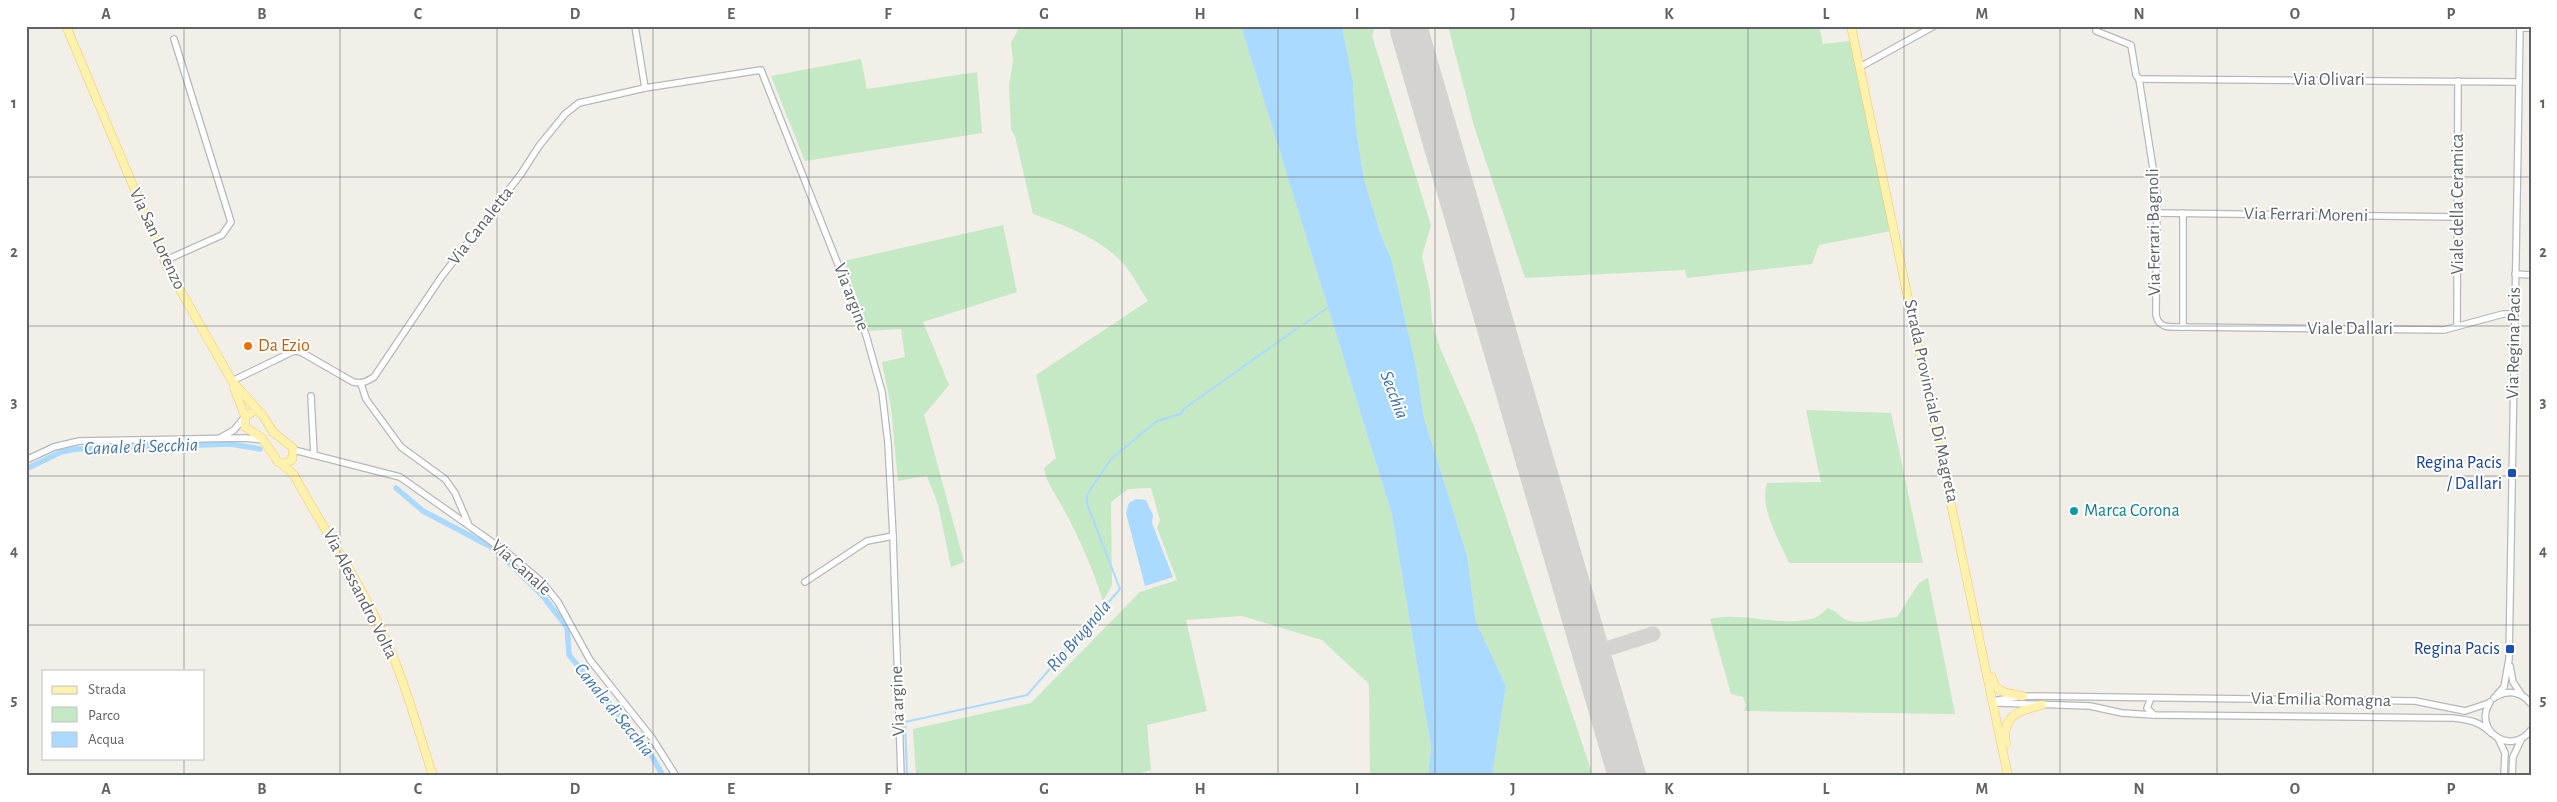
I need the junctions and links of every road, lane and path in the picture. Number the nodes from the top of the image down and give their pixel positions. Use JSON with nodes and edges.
{"nodes":[{"id":1,"x":67,"y":26,"type":"edge"},
{"id":2,"x":635,"y":26,"type":"edge"},
{"id":3,"x":1851,"y":26,"type":"edge"},
{"id":4,"x":1934,"y":26,"type":"edge"},
{"id":5,"x":2096,"y":26,"type":"edge"},
{"id":6,"x":2520,"y":27,"type":"edge"},
{"id":7,"x":2531,"y":28,"type":"edge"},
{"id":8,"x":174,"y":39,"type":"dead end"},
{"id":9,"x":1860,"y":67,"type":"junction"},
{"id":10,"x":761,"y":70,"type":"joint"},
{"id":11,"x":2139,"y":79,"type":"junction"},
{"id":12,"x":2458,"y":81,"type":"junction"},
{"id":13,"x":2519,"y":82,"type":"junction"},
{"id":14,"x":645,"y":88,"type":"junction"},
{"id":15,"x":2155,"y":213,"type":"junction"},
{"id":16,"x":2184,"y":214,"type":"junction"},
{"id":17,"x":2458,"y":216,"type":"junction"},
{"id":18,"x":164,"y":261,"type":"junction"},
{"id":19,"x":2515,"y":274,"type":"junction"},
{"id":20,"x":2531,"y":275,"type":"edge"},
{"id":21,"x":2515,"y":314,"type":"junction"},
{"id":22,"x":2457,"y":326,"type":"junction"},
{"id":23,"x":2183,"y":327,"type":"junction"},
{"id":24,"x":232,"y":381,"type":"junction"},
{"id":25,"x":361,"y":384,"type":"junction"},
{"id":26,"x":311,"y":396,"type":"dead end"},
{"id":27,"x":257,"y":410,"type":"junction"},
{"id":28,"x":244,"y":418,"type":"junction"},
{"id":29,"x":220,"y":438,"type":"junction"},
{"id":30,"x":264,"y":441,"type":"junction"},
{"id":31,"x":314,"y":455,"type":"junction"},
{"id":32,"x":293,"y":456,"type":"junction"},
{"id":33,"x":26,"y":460,"type":"edge"},
{"id":34,"x":281,"y":463,"type":"junction"},
{"id":35,"x":294,"y":475,"type":"junction"},
{"id":36,"x":469,"y":525,"type":"junction"},
{"id":37,"x":893,"y":536,"type":"junction"},
{"id":38,"x":805,"y":582,"type":"dead end"},
{"id":39,"x":1978,"y":637,"type":"junction"},
{"id":40,"x":2510,"y":659,"type":"junction"},
{"id":41,"x":2522,"y":695,"type":"junction"},
{"id":42,"x":2023,"y":696,"type":"junction"},
{"id":43,"x":2151,"y":698,"type":"junction"},
{"id":44,"x":2494,"y":698,"type":"junction"},
{"id":45,"x":1992,"y":701,"type":"junction"},
{"id":46,"x":2489,"y":703,"type":"junction"},
{"id":47,"x":2531,"y":704,"type":"edge"},
{"id":48,"x":2042,"y":705,"type":"junction"},
{"id":49,"x":2154,"y":715,"type":"junction"},
{"id":50,"x":2531,"y":730,"type":"edge"},
{"id":51,"x":2491,"y":733,"type":"junction"},
{"id":52,"x":2522,"y":739,"type":"junction"},
{"id":53,"x":2499,"y":740,"type":"junction"},
{"id":54,"x":433,"y":776,"type":"edge"},
{"id":55,"x":676,"y":776,"type":"edge"},
{"id":56,"x":901,"y":776,"type":"edge"},
{"id":57,"x":2009,"y":776,"type":"edge"},
{"id":58,"x":2504,"y":776,"type":"edge"},
{"id":59,"x":2512,"y":776,"type":"edge"}],
"edges":[{"from":1,"to":18,"type":"main road","name":"Via San Lorenzo"},
{"from":2,"to":14,"type":"street"},
{"from":3,"to":9,"type":"main road","name":"Strada Provinciale Di Magreta"},
{"from":4,"to":9,"type":"street"},
{"from":5,"to":11,"type":"street","name":"Via Ferrari Bagnoli"},
{"from":6,"to":7,"type":"street"},
{"from":6,"to":13,"type":"street","name":"Via Regina Pacis"},
{"from":8,"to":18,"type":"street"},
{"from":9,"to":39,"type":"main road","name":"Strada Provinciale Di Magreta"},
{"from":10,"to":14,"type":"street","name":"Via Canaletta"},
{"from":10,"to":37,"type":"street","name":"Via argine"},
{"from":11,"to":12,"type":"street","name":"Via Olivari"},
{"from":11,"to":15,"type":"street","name":"Via Ferrari Bagnoli"},
{"from":12,"to":13,"type":"street","name":"Via Olivari"},
{"from":12,"to":17,"type":"street","name":"Viale della Ceramica"},
{"from":13,"to":19,"type":"street","name":"Via Regina Pacis"},
{"from":14,"to":25,"type":"street","name":"Via Canaletta"},
{"from":15,"to":16,"type":"street","name":"Via Ferrari Moreni"},
{"from":15,"to":23,"type":"street","name":"Via Ferrari Bagnoli"},
{"from":16,"to":17,"type":"street","name":"Via Ferrari Moreni"},
{"from":16,"to":23,"type":"street","name":"Via Ferrari Bagnoli"},
{"from":17,"to":22,"type":"street","name":"Viale della Ceramica"},
{"from":18,"to":24,"type":"main road","name":"Via San Lorenzo"},
{"from":19,"to":20,"type":"street"},
{"from":19,"to":21,"type":"street","name":"Via Regina Pacis"},
{"from":21,"to":22,"type":"street","name":"Viale Dallari"},
{"from":21,"to":40,"type":"street","name":"Via Regina Pacis"},
{"from":22,"to":23,"type":"street","name":"Viale Dallari"},
{"from":24,"to":25,"type":"street"},
{"from":24,"to":27,"type":"main road"},
{"from":24,"to":28,"type":"main road"},
{"from":25,"to":36,"type":"street"},
{"from":26,"to":31,"type":"street"},
{"from":27,"to":28,"type":"main road"},
{"from":27,"to":32,"type":"main road"},
{"from":28,"to":29,"type":"street"},
{"from":28,"to":30,"type":"main road"},
{"from":29,"to":30,"type":"street"},
{"from":29,"to":33,"type":"street"},
{"from":30,"to":34,"type":"main road"},
{"from":31,"to":32,"type":"street","name":"Via Canale"},
{"from":31,"to":36,"type":"street","name":"Via Canale"},
{"from":32,"to":34,"type":"main road"},
{"from":32,"to":35,"type":"main road"},
{"from":34,"to":35,"type":"main road"},
{"from":35,"to":54,"type":"main road","name":"Via Alessandro Volta"},
{"from":36,"to":55,"type":"street","name":"Via Canale"},
{"from":37,"to":38,"type":"street"},
{"from":37,"to":56,"type":"street","name":"Via argine"},
{"from":39,"to":42,"type":"main road"},
{"from":39,"to":45,"type":"main road","name":"Strada Provinciale Di Magreta"},
{"from":40,"to":41,"type":"street","name":"Via Regina Pacis"},
{"from":40,"to":44,"type":"street","name":"Via Regina Pacis"},
{"from":41,"to":44,"type":"street"},
{"from":41,"to":47,"type":"street"},
{"from":42,"to":43,"type":"street","name":"Via Emilia Romagna"},
{"from":42,"to":45,"type":"street","name":"Via Emilia Romagna"},
{"from":43,"to":46,"type":"street","name":"Via Emilia Romagna"},
{"from":43,"to":49,"type":"street"},
{"from":44,"to":46,"type":"street","name":"Via Emilia Romagna"},
{"from":45,"to":48,"type":"street","name":"Via Emilia Romagna"},
{"from":45,"to":57,"type":"main road","name":"Strada Provinciale Di Magreta"},
{"from":46,"to":51,"type":"street"},
{"from":48,"to":49,"type":"street","name":"Via Emilia Romagna"},
{"from":48,"to":57,"type":"main road"},
{"from":49,"to":51,"type":"street","name":"Via Emilia Romagna"},
{"from":50,"to":52,"type":"street"},
{"from":51,"to":53,"type":"street","name":"Via Emilia Romagna"},
{"from":52,"to":53,"type":"street"},
{"from":52,"to":59,"type":"street"},
{"from":53,"to":58,"type":"street"}]}
